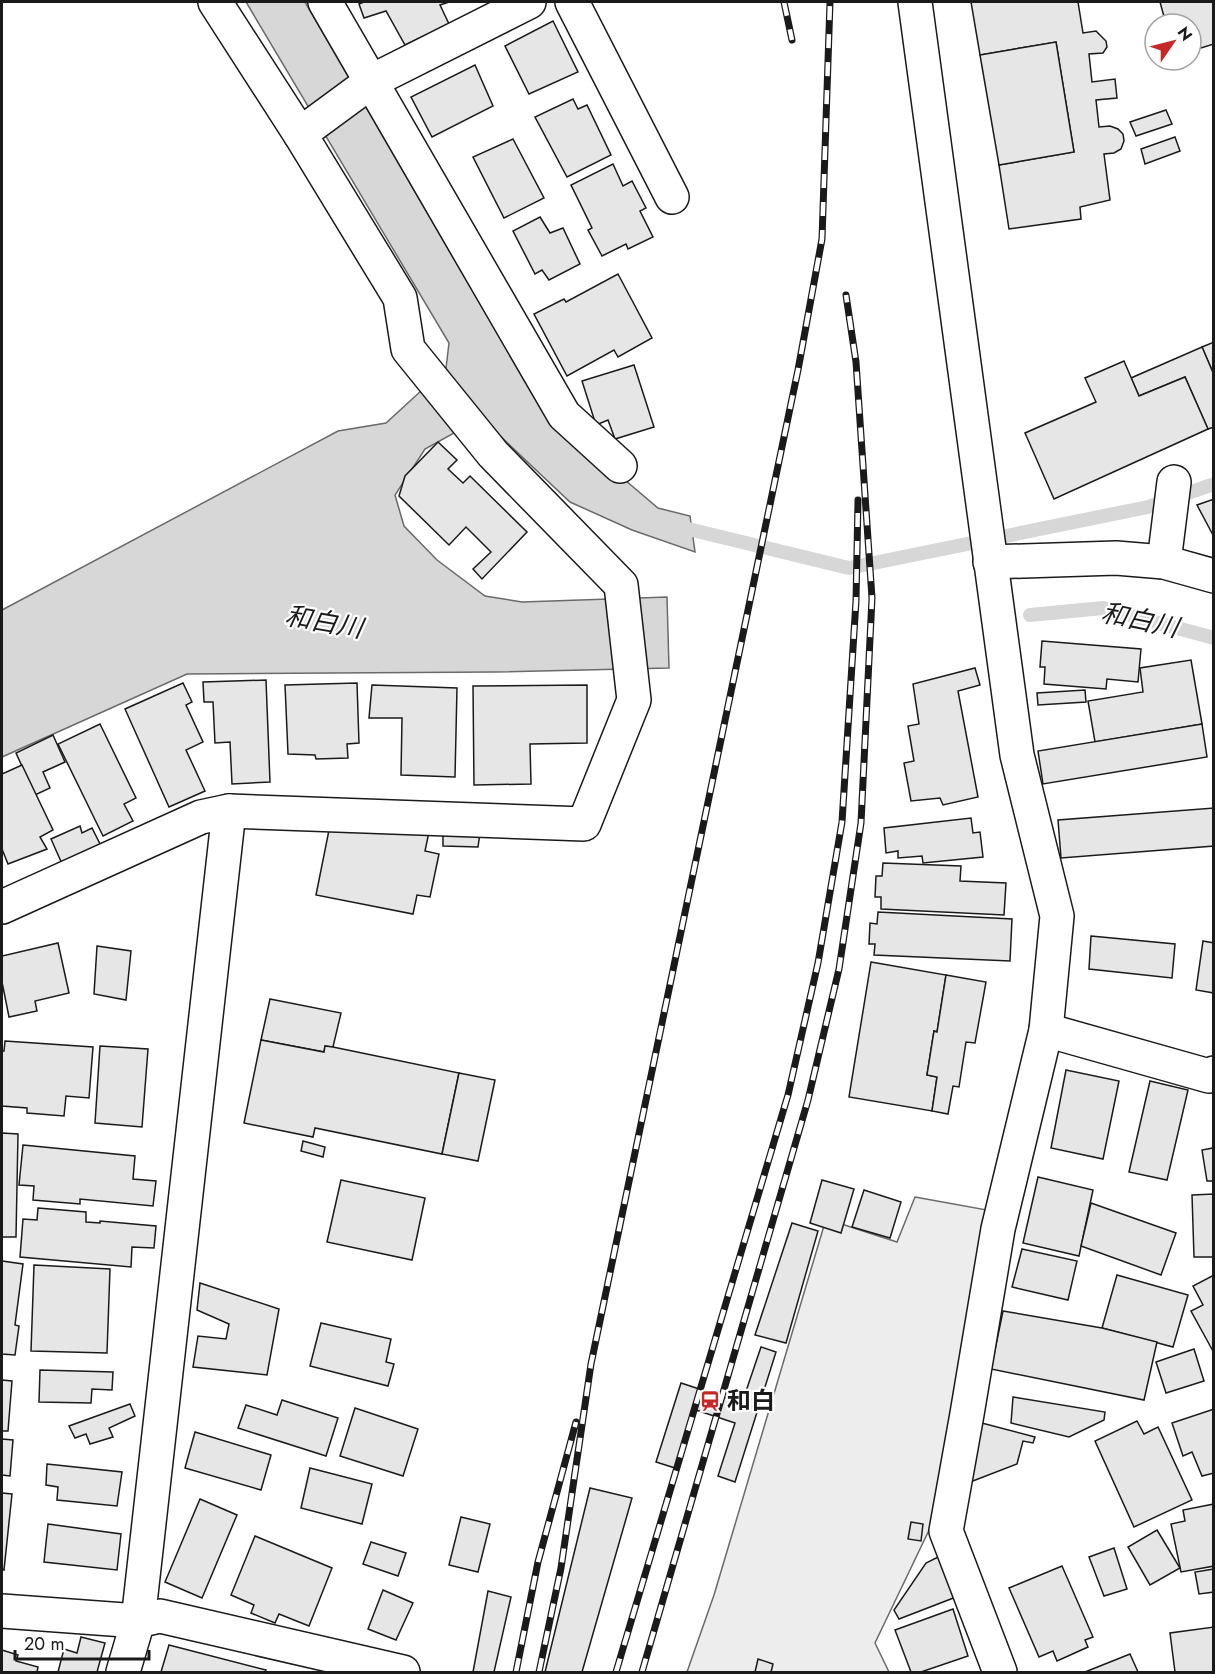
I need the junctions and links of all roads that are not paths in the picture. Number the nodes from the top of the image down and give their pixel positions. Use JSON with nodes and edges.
{"nodes":[{"id":1,"x":214,"y":2,"type":"edge"},
{"id":2,"x":325,"y":2,"type":"edge"},
{"id":3,"x":529,"y":2,"type":"edge"},
{"id":4,"x":572,"y":2,"type":"edge"},
{"id":5,"x":915,"y":2,"type":"edge"},
{"id":6,"x":372,"y":81,"type":"junction"},
{"id":7,"x":300,"y":134,"type":"junction"},
{"id":8,"x":672,"y":197,"type":"dead end"},
{"id":9,"x":620,"y":466,"type":"dead end"},
{"id":10,"x":1174,"y":482,"type":"dead end"},
{"id":11,"x":990,"y":562,"type":"junction"},
{"id":12,"x":1164,"y":562,"type":"junction"},
{"id":13,"x":1214,"y":576,"type":"edge"},
{"id":14,"x":229,"y":811,"type":"junction"},
{"id":15,"x":2,"y":907,"type":"edge"},
{"id":16,"x":1046,"y":1030,"type":"junction"},
{"id":17,"x":1214,"y":1073,"type":"edge"},
{"id":18,"x":2,"y":1611,"type":"edge"},
{"id":19,"x":138,"y":1621,"type":"junction"},
{"id":20,"x":123,"y":1672,"type":"edge"},
{"id":21,"x":403,"y":1672,"type":"edge"},
{"id":22,"x":1000,"y":1672,"type":"edge"}],
"edges":[{"from":1,"to":7,"type":"street"},
{"from":2,"to":6,"type":"street"},
{"from":3,"to":6,"type":"street"},
{"from":4,"to":8,"type":"street"},
{"from":5,"to":11,"type":"street"},
{"from":6,"to":7,"type":"street"},
{"from":6,"to":9,"type":"street"},
{"from":7,"to":14,"type":"street"},
{"from":10,"to":12,"type":"street"},
{"from":11,"to":12,"type":"street"},
{"from":11,"to":16,"type":"street"},
{"from":12,"to":13,"type":"street"},
{"from":14,"to":15,"type":"street"},
{"from":14,"to":19,"type":"street"},
{"from":16,"to":17,"type":"street"},
{"from":16,"to":22,"type":"street"},
{"from":18,"to":19,"type":"street"},
{"from":19,"to":20,"type":"street"},
{"from":19,"to":21,"type":"street"}]}
